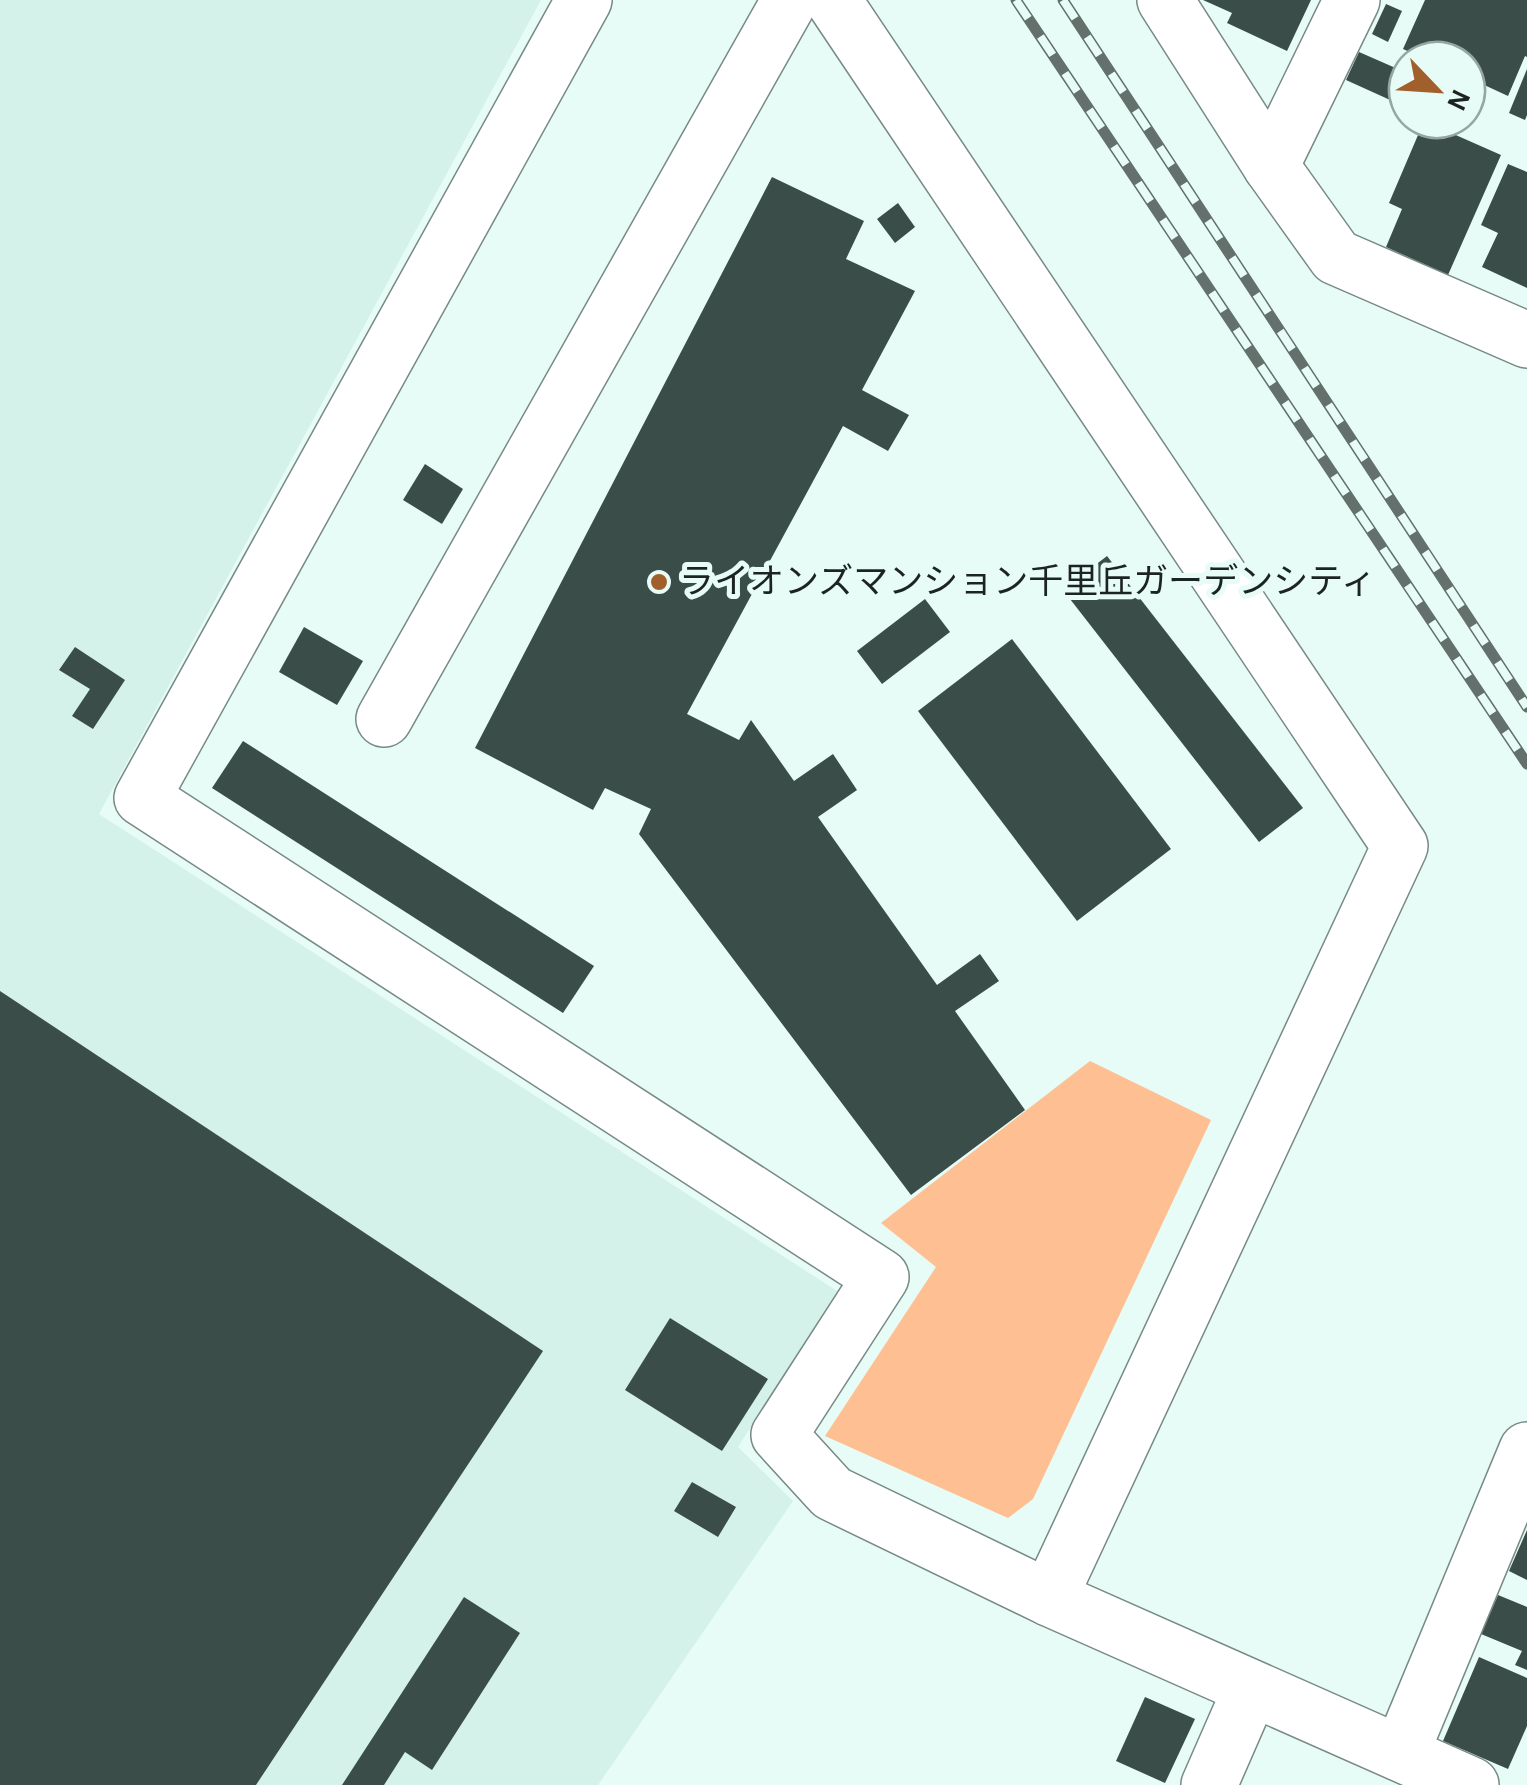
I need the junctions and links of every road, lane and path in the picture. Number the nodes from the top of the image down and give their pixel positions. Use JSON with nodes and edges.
{"nodes":[{"id":1,"x":584,"y":0,"type":"edge"},
{"id":2,"x":790,"y":0,"type":"edge"},
{"id":3,"x":834,"y":0,"type":"edge"},
{"id":4,"x":1165,"y":0,"type":"edge"},
{"id":5,"x":1352,"y":0,"type":"edge"},
{"id":6,"x":1271,"y":166,"type":"junction"},
{"id":7,"x":1527,"y":340,"type":"edge"},
{"id":8,"x":384,"y":720,"type":"dead end"},
{"id":9,"x":1527,"y":1450,"type":"edge"},
{"id":10,"x":1049,"y":1598,"type":"junction"},
{"id":11,"x":1251,"y":1689,"type":"junction"},
{"id":12,"x":1401,"y":1753,"type":"junction"},
{"id":13,"x":1209,"y":1785,"type":"edge"},
{"id":14,"x":1471,"y":1785,"type":"edge"}],
"edges":[{"from":1,"to":10,"type":"street"},
{"from":2,"to":8,"type":"street"},
{"from":3,"to":10,"type":"street"},
{"from":4,"to":6,"type":"street"},
{"from":5,"to":6,"type":"street"},
{"from":6,"to":7,"type":"street"},
{"from":9,"to":12,"type":"street"},
{"from":10,"to":11,"type":"street"},
{"from":11,"to":12,"type":"street"},
{"from":11,"to":13,"type":"street"},
{"from":12,"to":14,"type":"street"}]}
